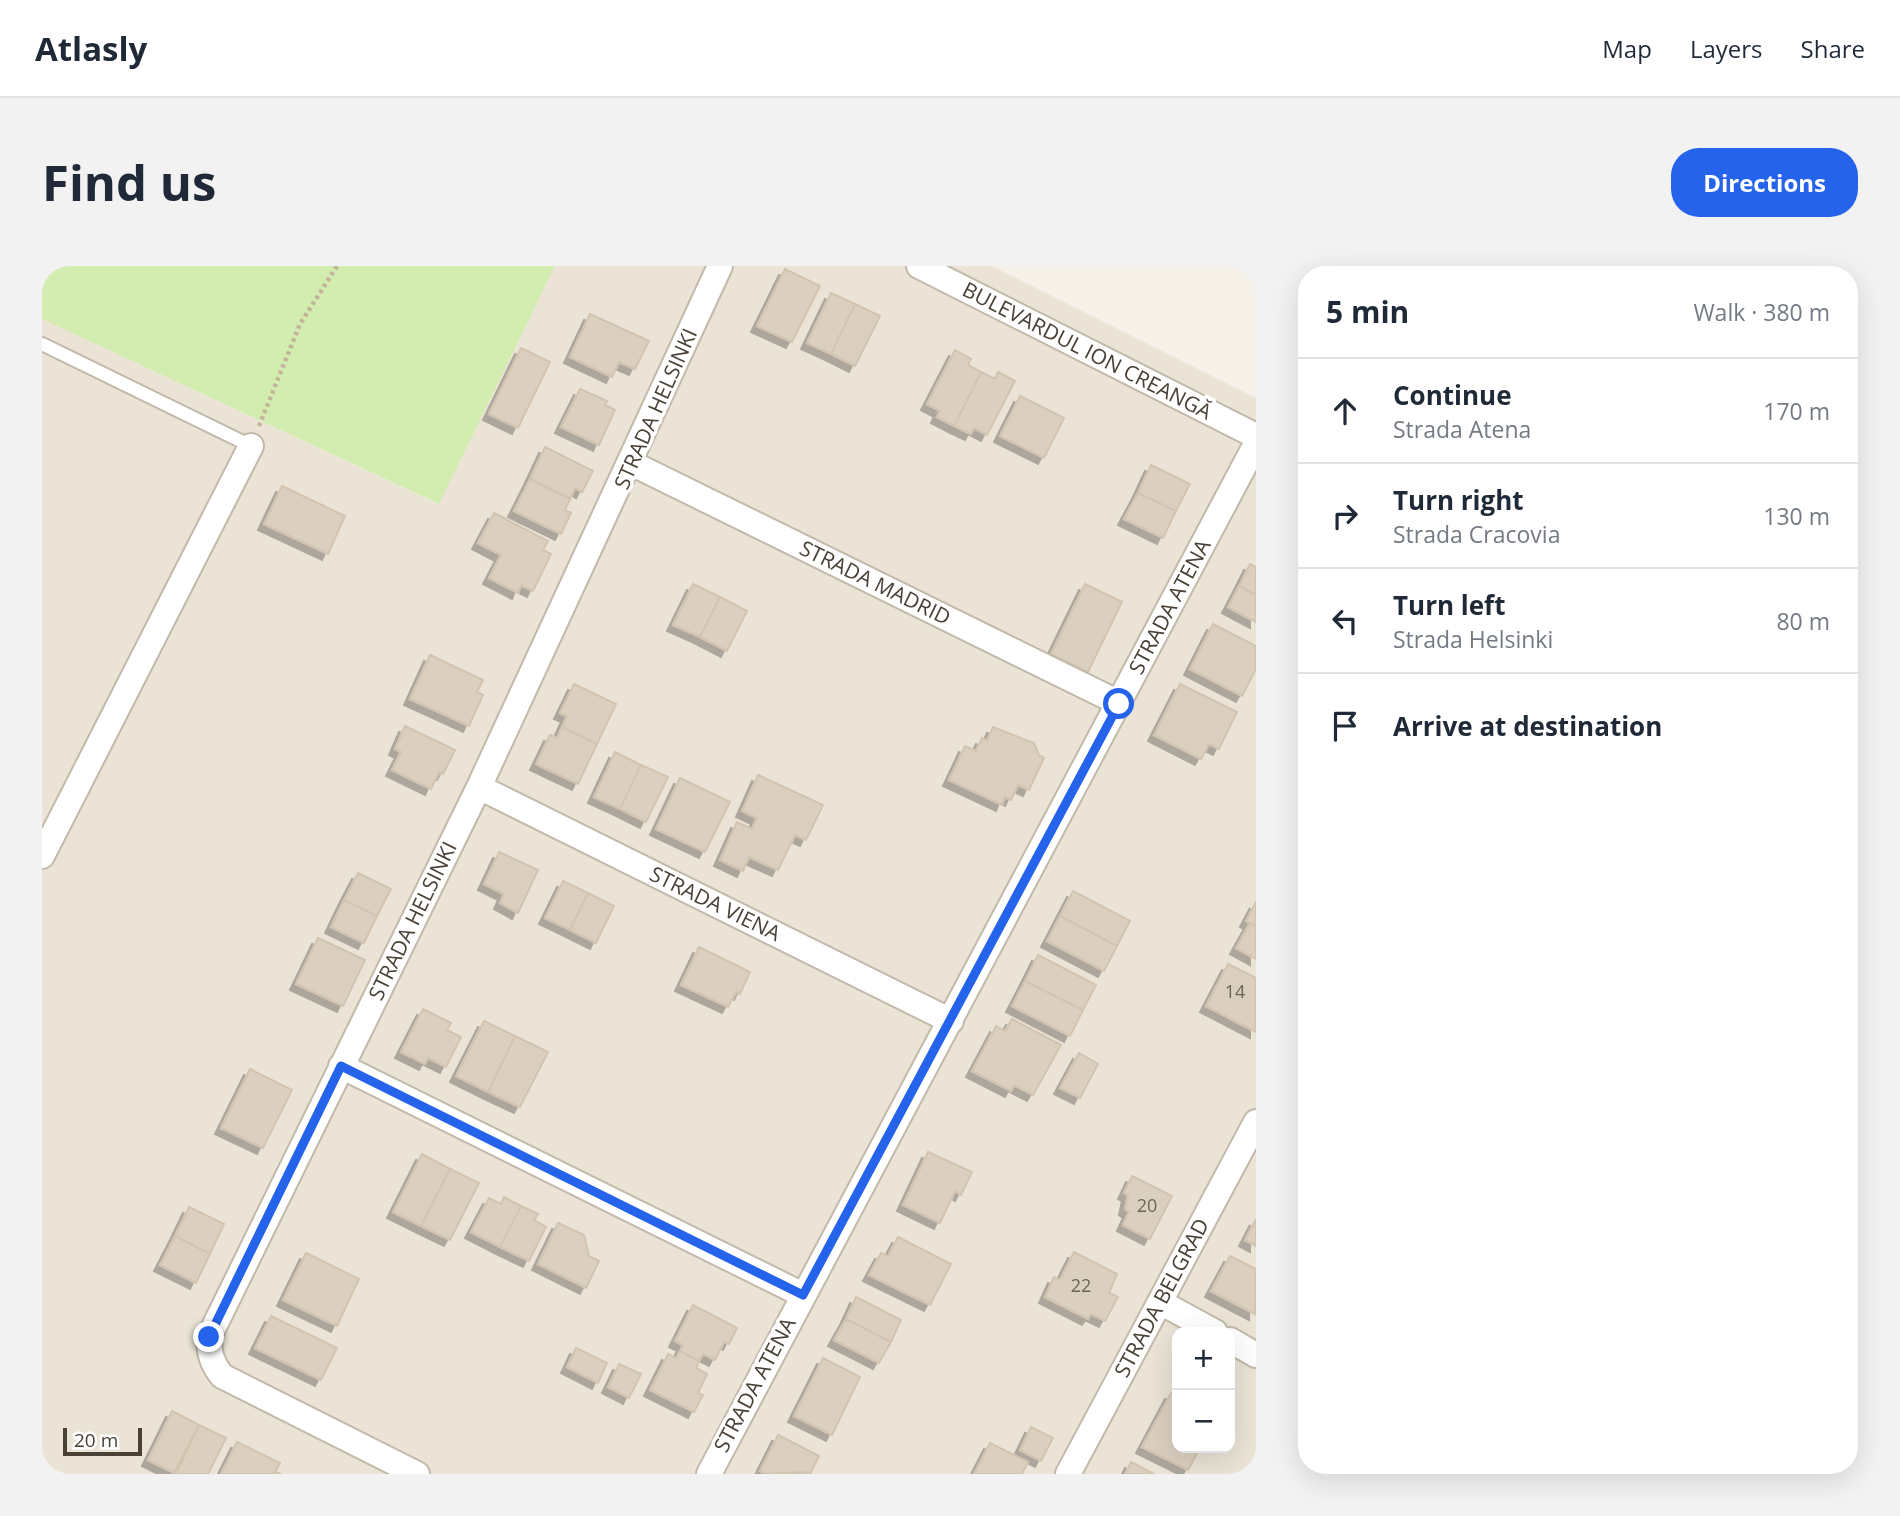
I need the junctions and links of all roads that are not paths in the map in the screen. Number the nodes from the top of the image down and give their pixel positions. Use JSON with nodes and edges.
{"nodes":[{"id":1,"x":720,"y":266,"type":"edge"},
{"id":2,"x":919,"y":266,"type":"edge"},
{"id":3,"x":42,"y":344,"type":"edge"},
{"id":4,"x":1256,"y":436,"type":"edge"},
{"id":5,"x":1256,"y":444,"type":"edge"},
{"id":6,"x":251,"y":446,"type":"joint"},
{"id":7,"x":632,"y":463,"type":"junction"},
{"id":8,"x":1119,"y":704,"type":"junction"},
{"id":9,"x":479,"y":787,"type":"junction"},
{"id":10,"x":42,"y":856,"type":"edge"},
{"id":11,"x":951,"y":1021,"type":"junction"},
{"id":12,"x":341,"y":1066,"type":"junction"},
{"id":13,"x":1256,"y":1122,"type":"edge"},
{"id":14,"x":803,"y":1295,"type":"junction"},
{"id":15,"x":1160,"y":1302,"type":"junction"},
{"id":16,"x":1206,"y":1327,"type":"edge"},
{"id":17,"x":1235,"y":1343,"type":"edge"},
{"id":18,"x":1256,"y":1355,"type":"edge"},
{"id":19,"x":417,"y":1474,"type":"edge"},
{"id":20,"x":709,"y":1474,"type":"edge"},
{"id":21,"x":1068,"y":1474,"type":"edge"}],
"edges":[{"from":1,"to":7,"type":"street","name":"STRADA HELSINKI"},
{"from":2,"to":4,"type":"street","name":"BULEVARDUL ION CREANGĂ"},
{"from":3,"to":6,"type":"lane"},
{"from":5,"to":8,"type":"street","name":"STRADA ATENA"},
{"from":6,"to":10,"type":"street"},
{"from":7,"to":8,"type":"street","name":"STRADA MADRID"},
{"from":7,"to":9,"type":"street","name":"STRADA HELSINKI"},
{"from":8,"to":11,"type":"street","name":"STRADA ATENA"},
{"from":9,"to":11,"type":"street","name":"STRADA VIENA"},
{"from":9,"to":12,"type":"street","name":"STRADA HELSINKI"},
{"from":11,"to":14,"type":"street","name":"STRADA ATENA"},
{"from":12,"to":14,"type":"street"},
{"from":12,"to":19,"type":"street","name":"STRADA HELSINKI"},
{"from":13,"to":15,"type":"street","name":"STRADA BELGRAD"},
{"from":14,"to":20,"type":"street","name":"STRADA ATENA"},
{"from":15,"to":16,"type":"street"},
{"from":15,"to":21,"type":"street","name":"STRADA BELGRAD"},
{"from":17,"to":18,"type":"street"}]}
